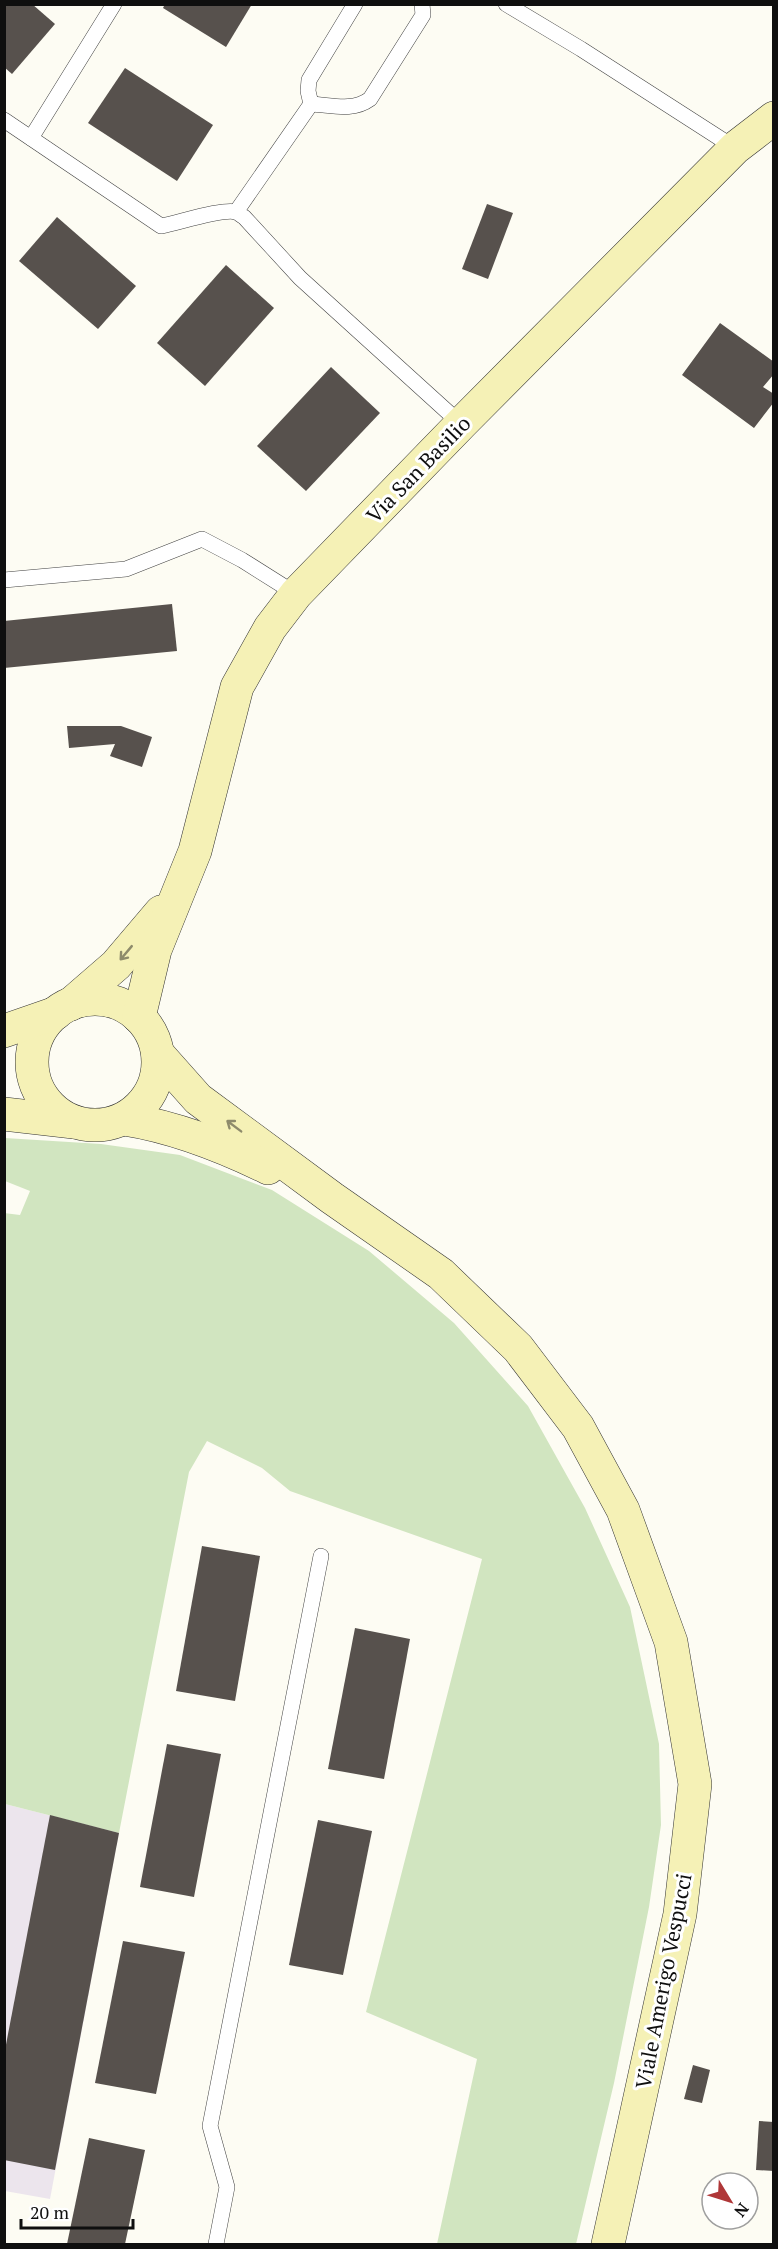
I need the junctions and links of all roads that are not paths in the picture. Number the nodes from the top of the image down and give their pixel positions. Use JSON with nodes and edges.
{"nodes":[{"id":1,"x":114,"y":4,"type":"edge"},
{"id":2,"x":356,"y":4,"type":"edge"},
{"id":3,"x":423,"y":4,"type":"edge"},
{"id":4,"x":506,"y":4,"type":"edge"},
{"id":5,"x":311,"y":104,"type":"junction"},
{"id":6,"x":774,"y":118,"type":"edge"},
{"id":7,"x":4,"y":120,"type":"edge"},
{"id":8,"x":31,"y":138,"type":"junction"},
{"id":9,"x":735,"y":147,"type":"junction"},
{"id":10,"x":236,"y":212,"type":"junction"},
{"id":11,"x":461,"y":424,"type":"junction"},
{"id":12,"x":4,"y":580,"type":"edge"},
{"id":13,"x":296,"y":594,"type":"junction"},
{"id":14,"x":177,"y":892,"type":"junction"},
{"id":15,"x":63,"y":1008,"type":"junction"},
{"id":16,"x":139,"y":1017,"type":"junction"},
{"id":17,"x":4,"y":1031,"type":"edge"},
{"id":18,"x":158,"y":1054,"type":"junction"},
{"id":19,"x":4,"y":1114,"type":"edge"},
{"id":20,"x":124,"y":1119,"type":"junction"},
{"id":21,"x":76,"y":1123,"type":"junction"},
{"id":22,"x":332,"y":1198,"type":"junction"},
{"id":23,"x":321,"y":1556,"type":"dead end"},
{"id":24,"x":216,"y":2244,"type":"edge"},
{"id":25,"x":608,"y":2244,"type":"edge"}],
"edges":[{"from":1,"to":8,"type":"lane"},
{"from":2,"to":5,"type":"lane"},
{"from":3,"to":5,"type":"lane"},
{"from":4,"to":9,"type":"lane"},
{"from":5,"to":10,"type":"lane"},
{"from":6,"to":9,"type":"street","name":"Via San Basilio"},
{"from":7,"to":8,"type":"lane"},
{"from":8,"to":10,"type":"lane"},
{"from":9,"to":11,"type":"street","name":"Via San Basilio"},
{"from":10,"to":11,"type":"lane"},
{"from":11,"to":13,"type":"street","name":"Via San Basilio"},
{"from":12,"to":13,"type":"lane"},
{"from":13,"to":14,"type":"street","name":"Via San Basilio"},
{"from":14,"to":15,"type":"street","one_way":true},
{"from":14,"to":16,"type":"street"},
{"from":15,"to":16,"type":"street"},
{"from":15,"to":17,"type":"street"},
{"from":15,"to":21,"type":"street"},
{"from":16,"to":18,"type":"street"},
{"from":18,"to":20,"type":"street"},
{"from":22,"to":18,"type":"street","one_way":true},
{"from":19,"to":21,"type":"street"},
{"from":20,"to":21,"type":"street"},
{"from":20,"to":22,"type":"street"},
{"from":22,"to":25,"type":"street","name":"Viale Amerigo Vespucci"},
{"from":23,"to":24,"type":"lane"}]}
